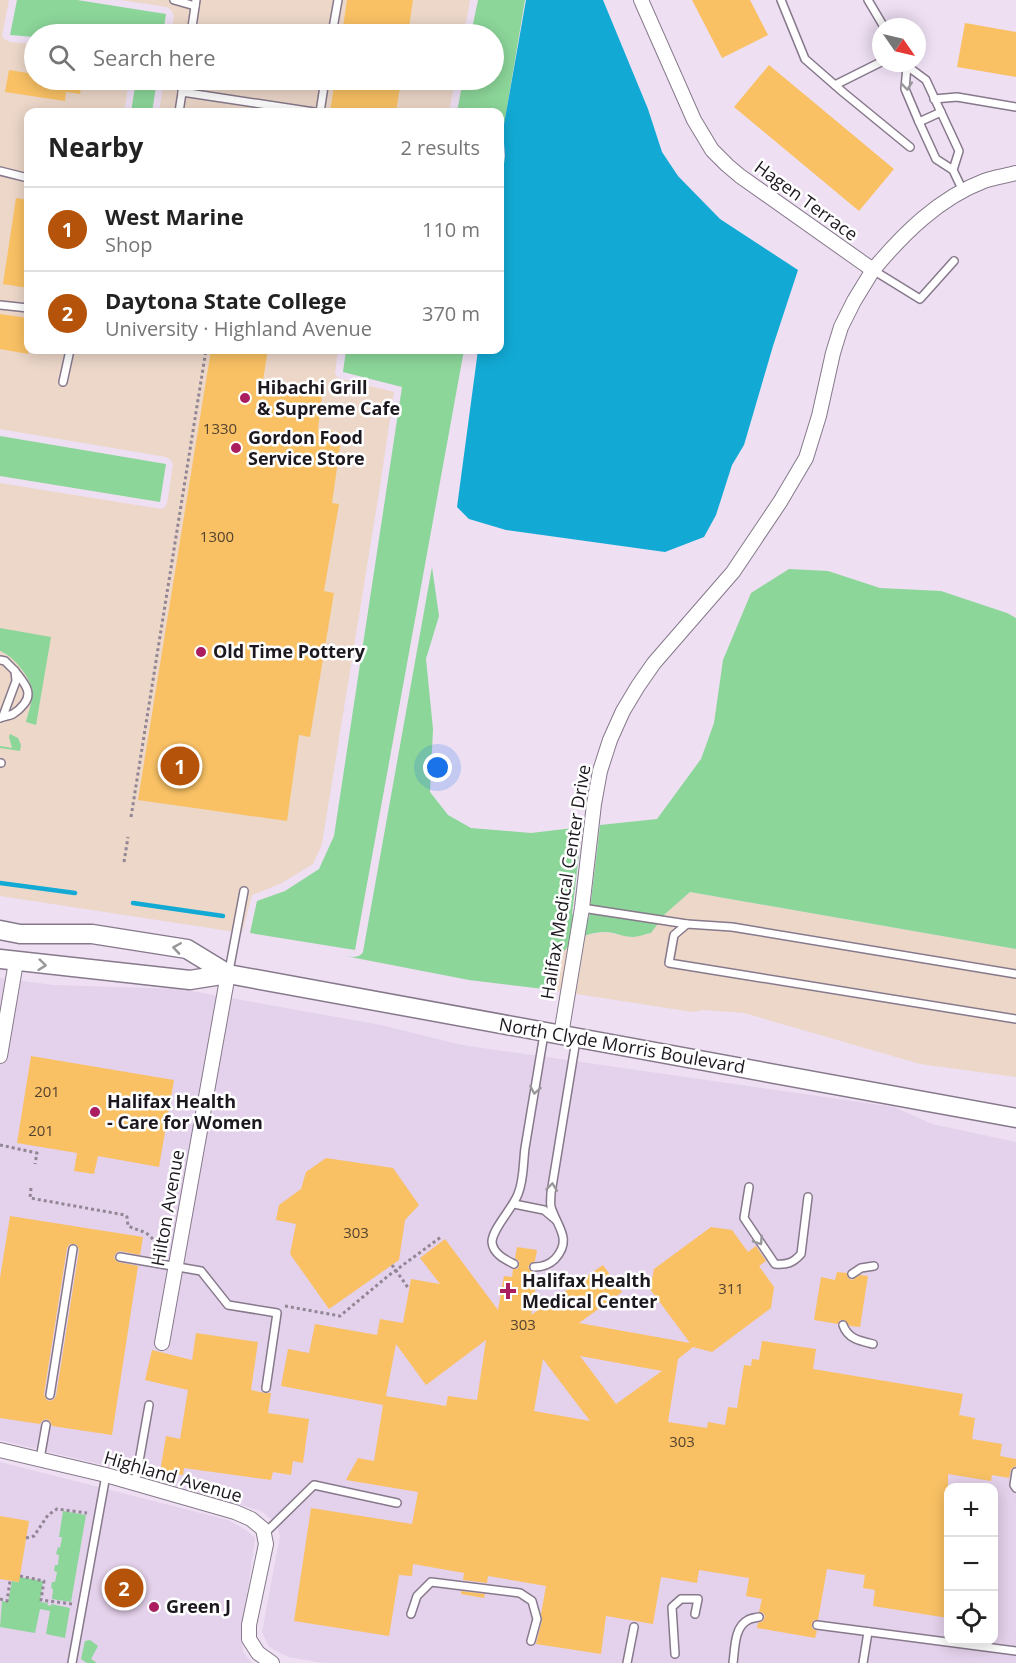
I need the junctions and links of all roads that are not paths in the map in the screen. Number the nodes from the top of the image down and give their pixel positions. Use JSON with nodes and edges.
{"nodes":[{"id":1,"x":174,"y":0,"type":"edge"},
{"id":2,"x":338,"y":0,"type":"edge"},
{"id":3,"x":641,"y":0,"type":"edge"},
{"id":4,"x":781,"y":0,"type":"edge"},
{"id":5,"x":867,"y":0,"type":"edge"},
{"id":6,"x":196,"y":3,"type":"edge"},
{"id":7,"x":878,"y":18,"type":"edge"},
{"id":8,"x":193,"y":24,"type":"edge"},
{"id":9,"x":334,"y":24,"type":"edge"},
{"id":10,"x":872,"y":67,"type":"edge"},
{"id":11,"x":906,"y":72,"type":"edge"},
{"id":12,"x":915,"y":72,"type":"edge"},
{"id":13,"x":836,"y":85,"type":"junction"},
{"id":14,"x":324,"y":90,"type":"edge"},
{"id":15,"x":182,"y":92,"type":"joint"},
{"id":16,"x":934,"y":99,"type":"junction"},
{"id":17,"x":1016,"y":107,"type":"edge"},
{"id":18,"x":180,"y":108,"type":"edge"},
{"id":19,"x":288,"y":108,"type":"edge"},
{"id":20,"x":321,"y":108,"type":"edge"},
{"id":21,"x":941,"y":112,"type":"junction"},
{"id":22,"x":919,"y":122,"type":"junction"},
{"id":23,"x":910,"y":147,"type":"dead end"},
{"id":24,"x":953,"y":170,"type":"junction"},
{"id":25,"x":0,"y":171,"type":"edge"},
{"id":26,"x":1016,"y":173,"type":"edge"},
{"id":27,"x":24,"y":177,"type":"edge"},
{"id":28,"x":963,"y":191,"type":"junction"},
{"id":29,"x":954,"y":261,"type":"dead end"},
{"id":30,"x":873,"y":270,"type":"junction"},
{"id":31,"x":0,"y":305,"type":"edge"},
{"id":32,"x":24,"y":308,"type":"edge"},
{"id":33,"x":69,"y":354,"type":"edge"},
{"id":34,"x":63,"y":382,"type":"dead end"},
{"id":35,"x":0,"y":660,"type":"edge"},
{"id":36,"x":15,"y":671,"type":"junction"},
{"id":37,"x":1,"y":717,"type":"edge"},
{"id":38,"x":244,"y":891,"type":"dead end"},
{"id":39,"x":582,"y":908,"type":"junction"},
{"id":40,"x":687,"y":924,"type":"junction"},
{"id":41,"x":0,"y":930,"type":"edge"},
{"id":42,"x":8,"y":960,"type":"edge"},
{"id":43,"x":228,"y":974,"type":"junction"},
{"id":44,"x":1016,"y":974,"type":"edge"},
{"id":45,"x":1016,"y":1019,"type":"edge"},
{"id":46,"x":561,"y":1035,"type":"junction"},
{"id":47,"x":0,"y":1056,"type":"edge"},
{"id":48,"x":1016,"y":1118,"type":"edge"},
{"id":49,"x":749,"y":1187,"type":"dead end"},
{"id":50,"x":808,"y":1197,"type":"dead end"},
{"id":51,"x":514,"y":1204,"type":"junction"},
{"id":52,"x":558,"y":1222,"type":"junction"},
{"id":53,"x":73,"y":1249,"type":"dead end"},
{"id":54,"x":120,"y":1257,"type":"dead end"},
{"id":55,"x":514,"y":1264,"type":"dead end"},
{"id":56,"x":176,"y":1266,"type":"junction"},
{"id":57,"x":874,"y":1266,"type":"dead end"},
{"id":58,"x":534,"y":1267,"type":"dead end"},
{"id":59,"x":852,"y":1274,"type":"dead end"},
{"id":60,"x":843,"y":1325,"type":"dead end"},
{"id":61,"x":162,"y":1343,"type":"dead end"},
{"id":62,"x":873,"y":1344,"type":"dead end"},
{"id":63,"x":266,"y":1388,"type":"dead end"},
{"id":64,"x":50,"y":1395,"type":"dead end"},
{"id":65,"x":148,"y":1405,"type":"dead end"},
{"id":66,"x":46,"y":1425,"type":"dead end"},
{"id":67,"x":0,"y":1450,"type":"edge"},
{"id":68,"x":40,"y":1459,"type":"junction"},
{"id":69,"x":1016,"y":1472,"type":"edge"},
{"id":70,"x":106,"y":1475,"type":"junction"},
{"id":71,"x":135,"y":1484,"type":"junction"},
{"id":72,"x":1016,"y":1488,"type":"edge"},
{"id":73,"x":398,"y":1503,"type":"dead end"},
{"id":74,"x":264,"y":1534,"type":"junction"},
{"id":75,"x":411,"y":1614,"type":"dead end"},
{"id":76,"x":695,"y":1614,"type":"dead end"},
{"id":77,"x":759,"y":1617,"type":"dead end"},
{"id":78,"x":818,"y":1625,"type":"dead end"},
{"id":79,"x":634,"y":1627,"type":"dead end"},
{"id":80,"x":868,"y":1632,"type":"junction"},
{"id":81,"x":531,"y":1641,"type":"dead end"},
{"id":82,"x":1016,"y":1651,"type":"edge"},
{"id":83,"x":675,"y":1654,"type":"dead end"},
{"id":84,"x":270,"y":1662,"type":"edge"},
{"id":85,"x":72,"y":1663,"type":"edge"},
{"id":86,"x":627,"y":1663,"type":"edge"},
{"id":87,"x":733,"y":1663,"type":"edge"},
{"id":88,"x":863,"y":1663,"type":"edge"}],
"edges":[{"from":1,"to":6,"type":"lane"},
{"from":2,"to":9,"type":"lane"},
{"from":3,"to":30,"type":"street","name":"Hagen Terrace"},
{"from":4,"to":13,"type":"lane"},
{"from":5,"to":7,"type":"lane"},
{"from":6,"to":8,"type":"lane"},
{"from":10,"to":13,"type":"lane"},
{"from":11,"to":22,"type":"lane","one_way":true},
{"from":12,"to":16,"type":"lane"},
{"from":13,"to":23,"type":"lane"},
{"from":14,"to":20,"type":"lane"},
{"from":15,"to":18,"type":"lane"},
{"from":15,"to":19,"type":"lane"},
{"from":16,"to":17,"type":"lane"},
{"from":16,"to":21,"type":"lane"},
{"from":21,"to":22,"type":"lane"},
{"from":21,"to":24,"type":"lane"},
{"from":22,"to":24,"type":"lane"},
{"from":24,"to":28,"type":"lane"},
{"from":25,"to":27,"type":"lane"},
{"from":26,"to":28,"type":"street"},
{"from":28,"to":30,"type":"street"},
{"from":29,"to":30,"type":"lane"},
{"from":30,"to":39,"type":"street","name":"Halifax Medical Center Drive"},
{"from":31,"to":32,"type":"lane"},
{"from":33,"to":34,"type":"lane"},
{"from":35,"to":36,"type":"lane"},
{"from":36,"to":37,"type":"lane"},
{"from":36,"to":37,"type":"lane"},
{"from":38,"to":43,"type":"lane"},
{"from":39,"to":40,"type":"lane"},
{"from":39,"to":46,"type":"street","name":"Halifax Medical Center Drive"},
{"from":40,"to":44,"type":"lane"},
{"from":40,"to":45,"type":"lane"},
{"from":43,"to":41,"type":"main road","name":"North Clyde Morris Boulevard","one_way":true},
{"from":42,"to":43,"type":"main road","name":"North Clyde Morris Boulevard","one_way":true},
{"from":42,"to":47,"type":"street"},
{"from":43,"to":46,"type":"main road","name":"North Clyde Morris Boulevard"},
{"from":43,"to":56,"type":"street","name":"Hilton Avenue"},
{"from":46,"to":48,"type":"main road","name":"North Clyde Morris Boulevard"},
{"from":46,"to":51,"type":"lane","one_way":true},
{"from":52,"to":46,"type":"lane","one_way":true},
{"from":49,"to":50,"type":"lane","one_way":true},
{"from":51,"to":52,"type":"lane"},
{"from":51,"to":55,"type":"lane"},
{"from":52,"to":58,"type":"lane"},
{"from":53,"to":64,"type":"lane"},
{"from":54,"to":56,"type":"lane"},
{"from":56,"to":61,"type":"street","name":"Hilton Avenue"},
{"from":56,"to":63,"type":"lane"},
{"from":57,"to":59,"type":"lane"},
{"from":60,"to":62,"type":"lane"},
{"from":65,"to":71,"type":"lane"},
{"from":66,"to":68,"type":"lane"},
{"from":67,"to":68,"type":"street","name":"Highland Avenue"},
{"from":68,"to":70,"type":"street","name":"Highland Avenue"},
{"from":69,"to":72,"type":"lane"},
{"from":70,"to":71,"type":"street","name":"Highland Avenue"},
{"from":70,"to":85,"type":"lane"},
{"from":71,"to":74,"type":"street","name":"Highland Avenue"},
{"from":73,"to":74,"type":"lane"},
{"from":74,"to":84,"type":"street"},
{"from":75,"to":81,"type":"lane"},
{"from":76,"to":83,"type":"lane"},
{"from":77,"to":87,"type":"lane"},
{"from":78,"to":80,"type":"lane"},
{"from":79,"to":86,"type":"lane"},
{"from":80,"to":82,"type":"lane"},
{"from":80,"to":88,"type":"lane"}]}
